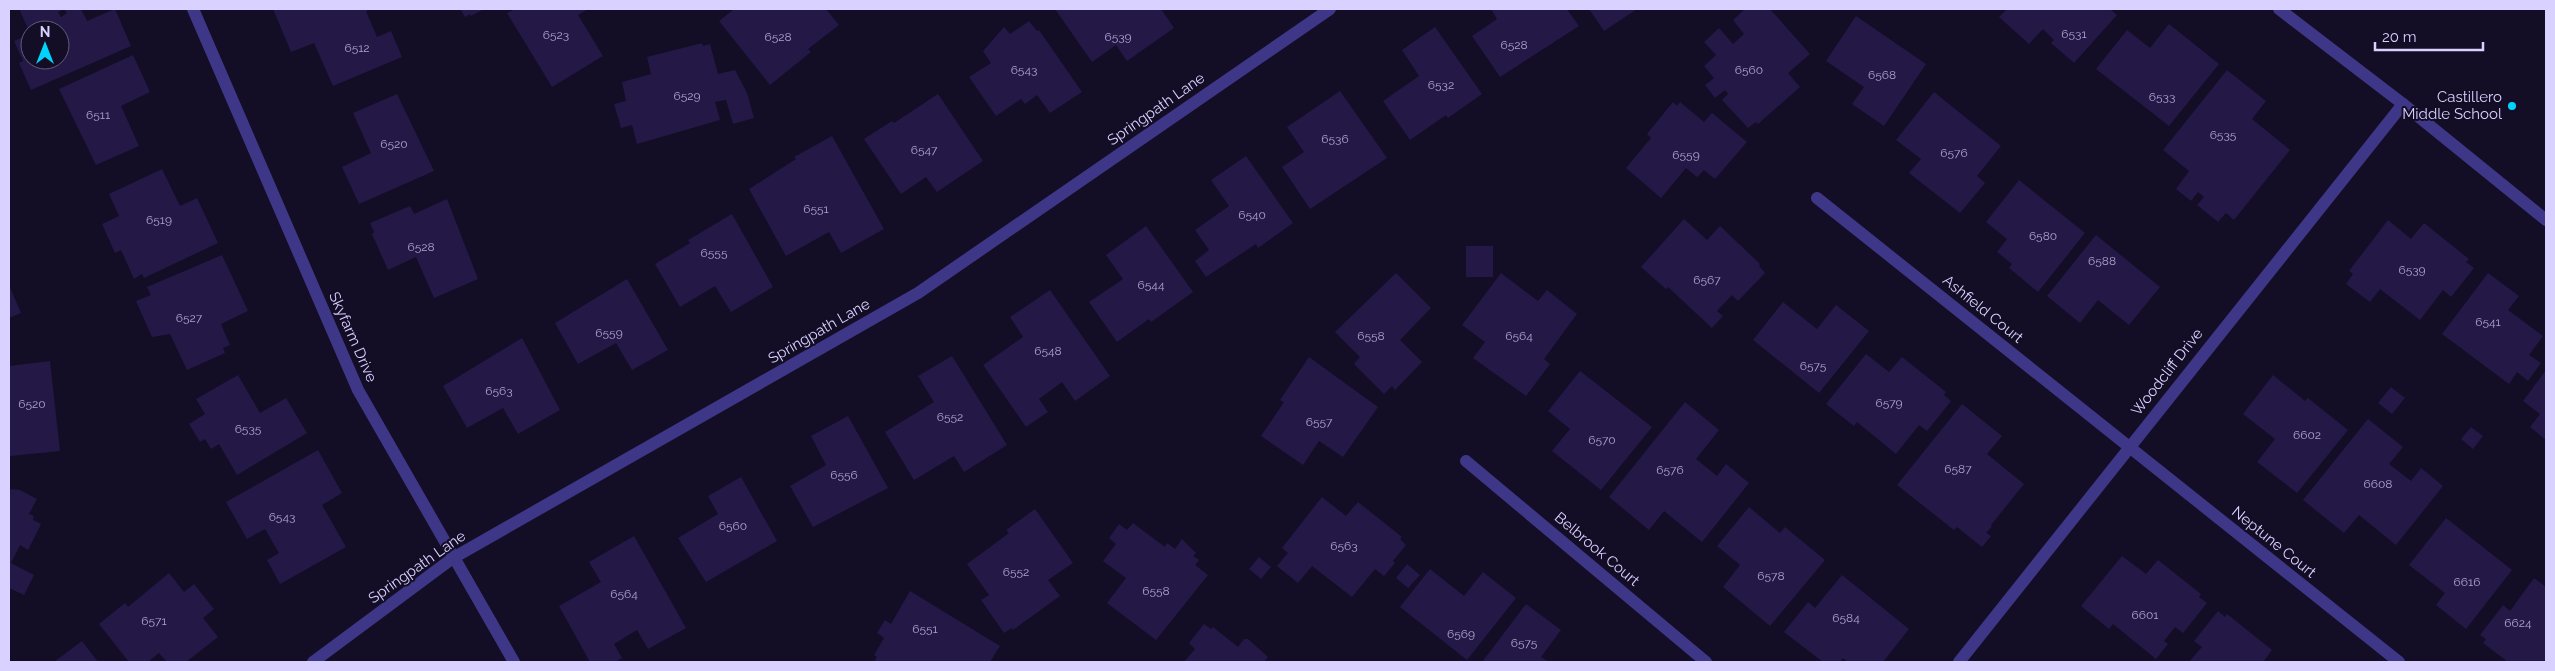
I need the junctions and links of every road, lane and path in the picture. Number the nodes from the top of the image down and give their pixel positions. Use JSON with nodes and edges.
{"nodes":[{"id":1,"x":193,"y":9,"type":"edge"},
{"id":2,"x":1330,"y":9,"type":"edge"},
{"id":3,"x":2279,"y":9,"type":"edge"},
{"id":4,"x":2403,"y":104,"type":"junction"},
{"id":5,"x":1817,"y":198,"type":"dead end"},
{"id":6,"x":2546,"y":220,"type":"edge"},
{"id":7,"x":2129,"y":447,"type":"junction"},
{"id":8,"x":1466,"y":461,"type":"dead end"},
{"id":9,"x":453,"y":558,"type":"junction"},
{"id":10,"x":313,"y":662,"type":"edge"},
{"id":11,"x":514,"y":662,"type":"edge"},
{"id":12,"x":1706,"y":662,"type":"edge"},
{"id":13,"x":1959,"y":662,"type":"edge"},
{"id":14,"x":2399,"y":662,"type":"edge"}],
"edges":[{"from":1,"to":9,"type":"street","name":"Skyfarm Drive"},
{"from":2,"to":9,"type":"street","name":"Springpath Lane"},
{"from":3,"to":4,"type":"street"},
{"from":4,"to":6,"type":"street"},
{"from":4,"to":7,"type":"street","name":"Woodcliff Drive"},
{"from":5,"to":7,"type":"street","name":"Ashfield Court"},
{"from":7,"to":13,"type":"street","name":"Woodcliff Drive"},
{"from":7,"to":14,"type":"street","name":"Neptune Court"},
{"from":8,"to":12,"type":"street","name":"Belbrook Court"},
{"from":9,"to":10,"type":"street","name":"Springpath Lane"},
{"from":9,"to":11,"type":"street","name":"Skyfarm Drive"}]}
